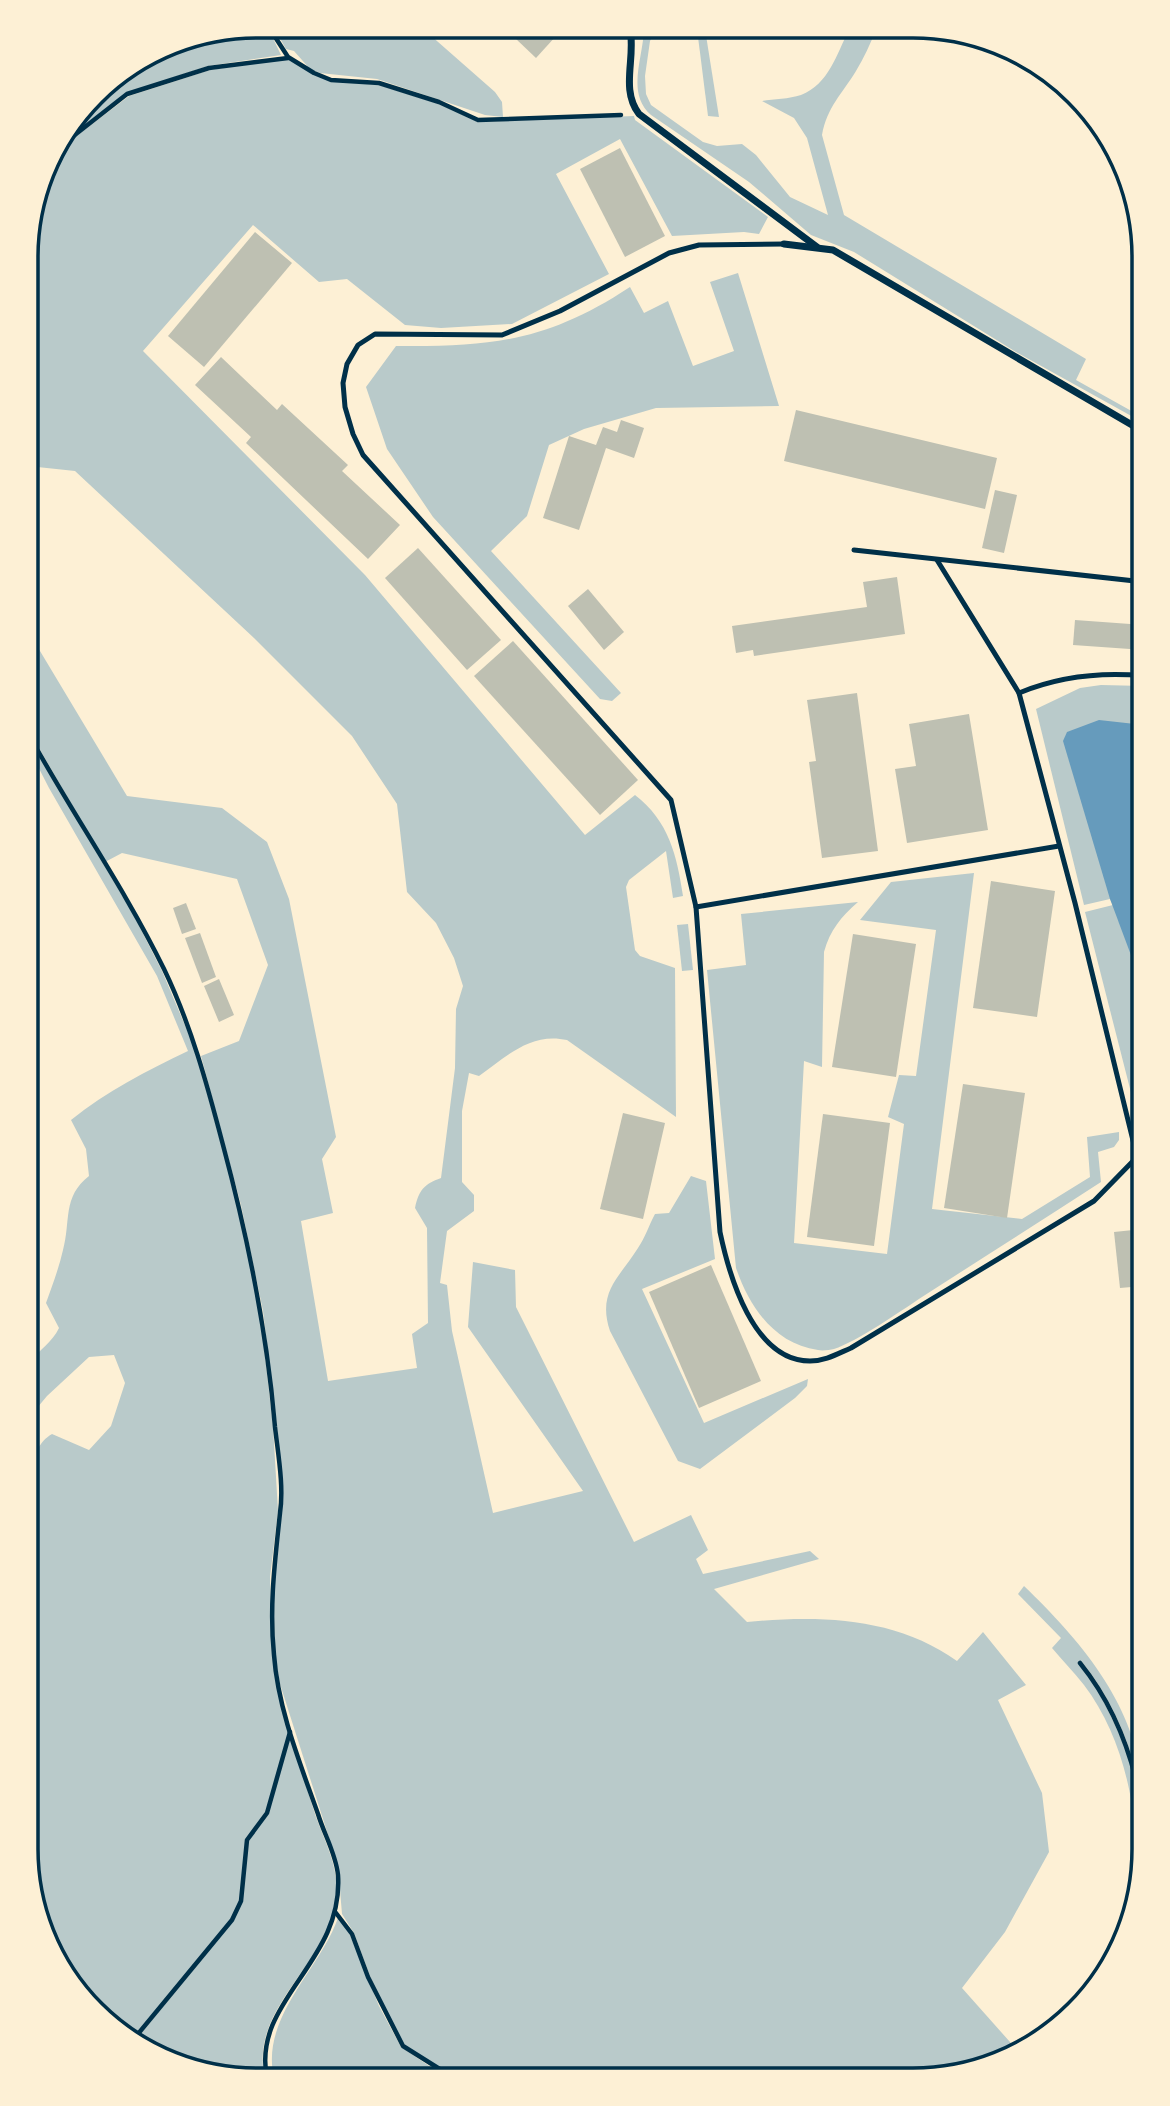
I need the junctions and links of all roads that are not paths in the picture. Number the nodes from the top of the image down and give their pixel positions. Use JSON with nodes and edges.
{"nodes":[{"id":1,"x":631,"y":38,"type":"edge"},
{"id":2,"x":784,"y":244,"type":"joint"},
{"id":3,"x":817,"y":248,"type":"junction"},
{"id":4,"x":1132,"y":425,"type":"edge"},
{"id":5,"x":854,"y":550,"type":"dead end"},
{"id":6,"x":937,"y":560,"type":"junction"},
{"id":7,"x":1132,"y":581,"type":"edge"},
{"id":8,"x":1132,"y":675,"type":"edge"},
{"id":9,"x":1019,"y":693,"type":"junction"},
{"id":10,"x":1059,"y":846,"type":"junction"},
{"id":11,"x":696,"y":907,"type":"junction"},
{"id":12,"x":1131,"y":1123,"type":"edge"},
{"id":13,"x":1131,"y":1164,"type":"edge"}],
"edges":[{"from":1,"to":3,"type":"street"},
{"from":2,"to":3,"type":"street"},
{"from":2,"to":11,"type":"lane"},
{"from":3,"to":4,"type":"street"},
{"from":5,"to":6,"type":"lane"},
{"from":6,"to":7,"type":"lane"},
{"from":6,"to":9,"type":"lane"},
{"from":8,"to":9,"type":"lane"},
{"from":9,"to":10,"type":"lane"},
{"from":10,"to":11,"type":"lane"},
{"from":10,"to":12,"type":"lane"},
{"from":11,"to":13,"type":"lane"}]}
